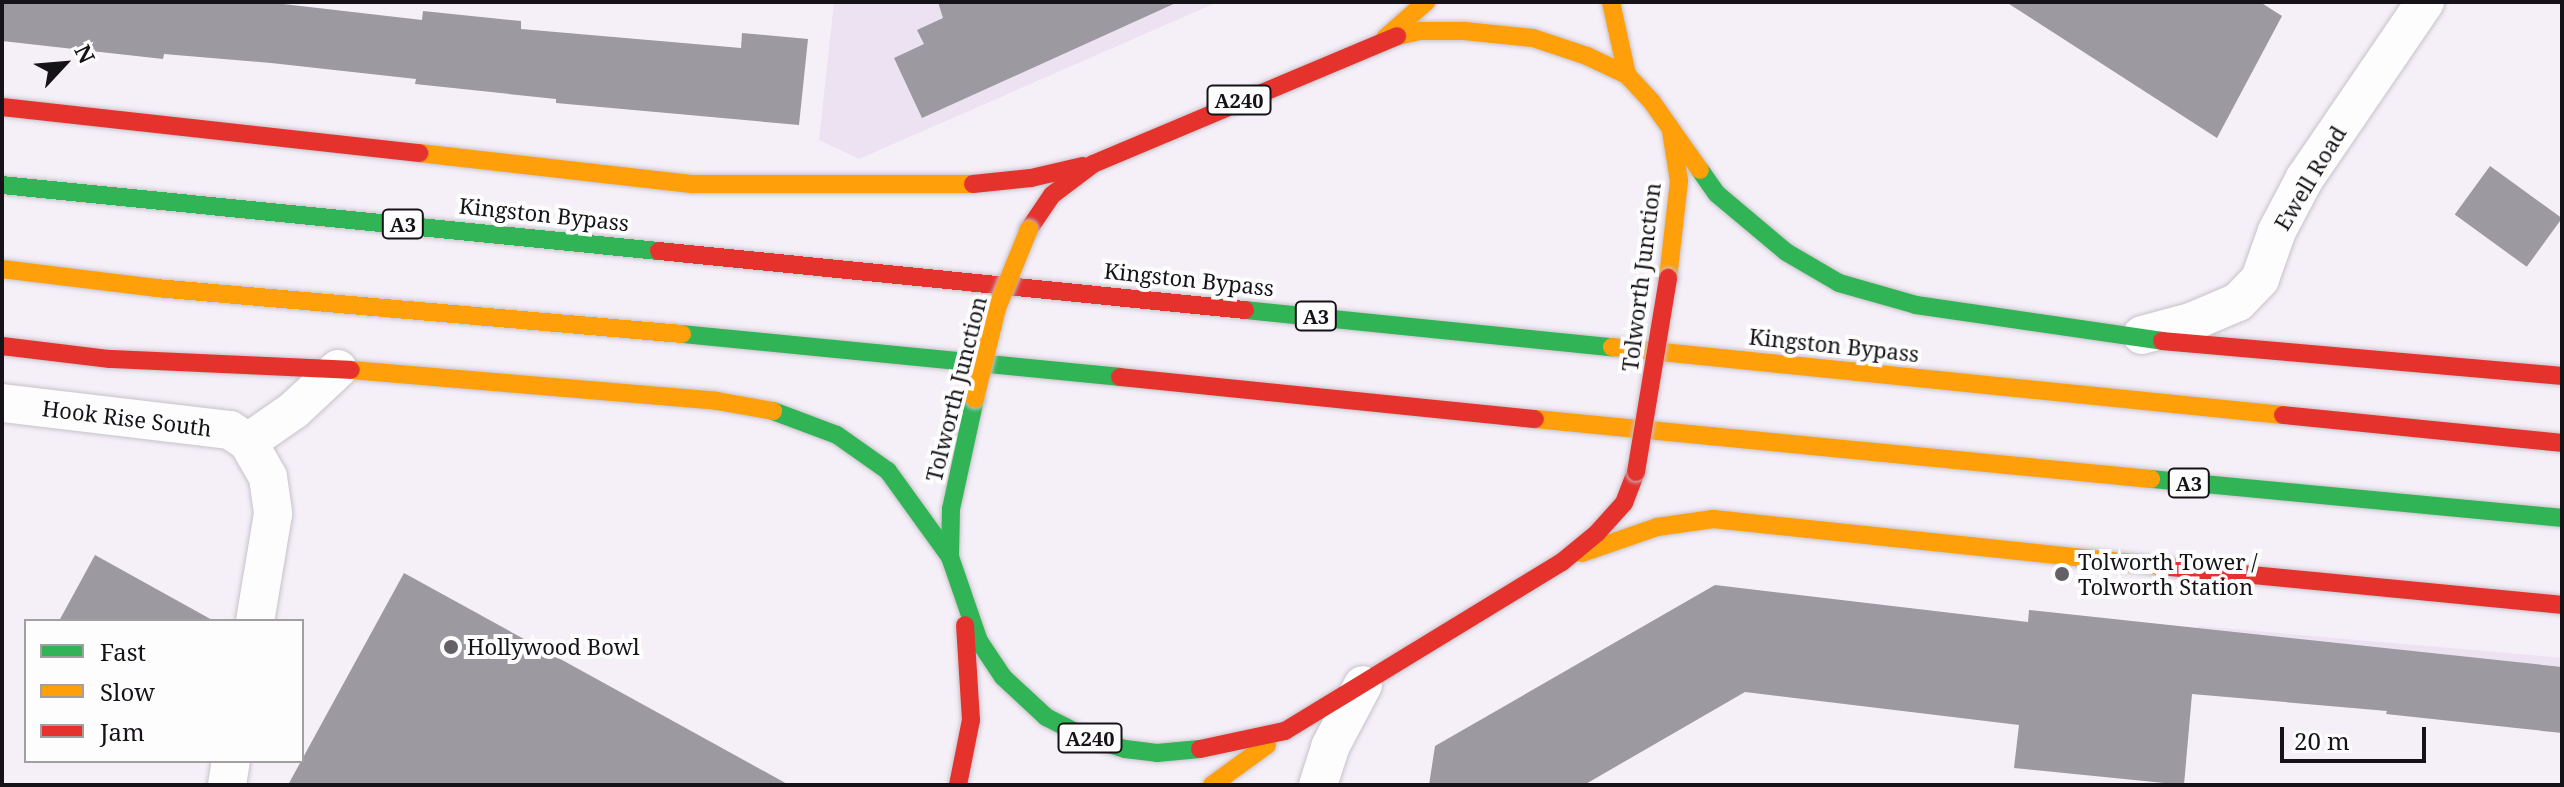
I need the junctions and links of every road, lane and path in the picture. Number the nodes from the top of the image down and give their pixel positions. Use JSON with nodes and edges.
{"nodes":[{"id":1,"x":1426,"y":2,"type":"edge"},
{"id":2,"x":1611,"y":2,"type":"edge"},
{"id":3,"x":2425,"y":2,"type":"edge"},
{"id":4,"x":1385,"y":38,"type":"junction"},
{"id":5,"x":1627,"y":75,"type":"junction"},
{"id":6,"x":2,"y":107,"type":"edge"},
{"id":7,"x":1670,"y":128,"type":"junction"},
{"id":8,"x":1093,"y":164,"type":"junction"},
{"id":9,"x":2,"y":185,"type":"edge"},
{"id":10,"x":2,"y":269,"type":"edge"},
{"id":11,"x":2131,"y":338,"type":"junction"},
{"id":12,"x":2,"y":346,"type":"edge"},
{"id":13,"x":338,"y":369,"type":"junction"},
{"id":14,"x":2562,"y":376,"type":"edge"},
{"id":15,"x":2,"y":403,"type":"edge"},
{"id":16,"x":248,"y":442,"type":"junction"},
{"id":17,"x":2562,"y":443,"type":"edge"},
{"id":18,"x":2562,"y":518,"type":"edge"},
{"id":19,"x":950,"y":557,"type":"junction"},
{"id":20,"x":1562,"y":562,"type":"junction"},
{"id":21,"x":961,"y":595,"type":"junction"},
{"id":22,"x":2562,"y":605,"type":"edge"},
{"id":23,"x":255,"y":619,"type":"edge"},
{"id":24,"x":1363,"y":685,"type":"junction"},
{"id":25,"x":1285,"y":731,"type":"junction"},
{"id":26,"x":231,"y":763,"type":"edge"},
{"id":27,"x":227,"y":785,"type":"edge"},
{"id":28,"x":958,"y":785,"type":"edge"},
{"id":29,"x":1212,"y":785,"type":"edge"},
{"id":30,"x":1318,"y":785,"type":"edge"}],
"edges":[{"from":1,"to":4,"type":"main road","number":"A240"},
{"from":2,"to":5,"type":"main road","number":"A240"},
{"from":3,"to":11,"type":"street","name":"Ewell Road"},
{"from":4,"to":5,"type":"main road","name":"Tolworth Junction","number":"A240"},
{"from":4,"to":8,"type":"main road","name":"Tolworth Junction","number":"A240"},
{"from":5,"to":7,"type":"main road","name":"Tolworth Junction","number":"A240"},
{"from":6,"to":8,"type":"main road"},
{"from":7,"to":11,"type":"main road"},
{"from":7,"to":20,"type":"main road","name":"Tolworth Junction","number":"A240","bridge":true},
{"from":8,"to":19,"type":"main road","name":"Tolworth Junction","number":"A240","bridge":true},
{"from":9,"to":17,"type":"main road","name":"Kingston Bypass","number":"A3"},
{"from":10,"to":18,"type":"main road","number":"A3"},
{"from":11,"to":14,"type":"main road"},
{"from":12,"to":13,"type":"main road"},
{"from":13,"to":16,"type":"street"},
{"from":13,"to":19,"type":"main road"},
{"from":15,"to":16,"type":"street","name":"Hook Rise South"},
{"from":16,"to":23,"type":"street"},
{"from":19,"to":21,"type":"main road","name":"Tolworth Junction","number":"A240"},
{"from":20,"to":22,"type":"main road"},
{"from":20,"to":24,"type":"main road","name":"Tolworth Junction","number":"A240"},
{"from":21,"to":25,"type":"main road","name":"Tolworth Junction","number":"A240"},
{"from":21,"to":28,"type":"main road","number":"A240"},
{"from":24,"to":25,"type":"main road","name":"Tolworth Junction","number":"A240"},
{"from":24,"to":30,"type":"street"},
{"from":25,"to":29,"type":"main road","number":"A240"},
{"from":26,"to":27,"type":"street"}]}
